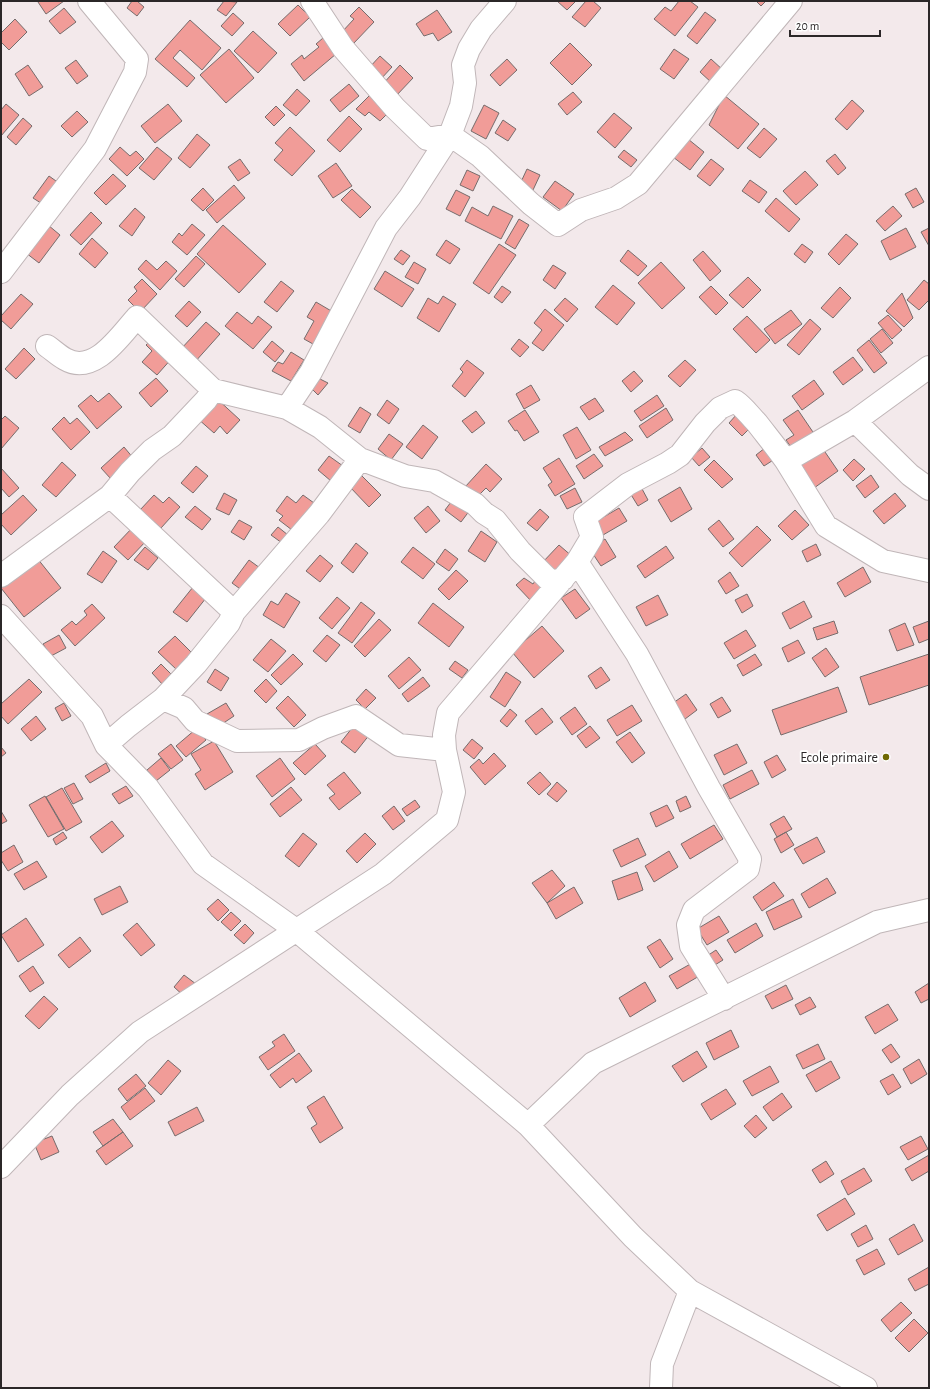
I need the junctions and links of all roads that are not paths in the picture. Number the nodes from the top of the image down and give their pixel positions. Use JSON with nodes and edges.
{"nodes":[{"id":1,"x":89,"y":1,"type":"edge"},
{"id":2,"x":312,"y":1,"type":"edge"},
{"id":3,"x":505,"y":1,"type":"edge"},
{"id":4,"x":791,"y":1,"type":"edge"},
{"id":5,"x":450,"y":135,"type":"junction"},
{"id":6,"x":1,"y":272,"type":"edge"},
{"id":7,"x":47,"y":346,"type":"dead end"},
{"id":8,"x":929,"y":367,"type":"edge"},
{"id":9,"x":213,"y":390,"type":"junction"},
{"id":10,"x":287,"y":408,"type":"junction"},
{"id":11,"x":855,"y":421,"type":"junction"},
{"id":12,"x":360,"y":459,"type":"junction"},
{"id":13,"x":786,"y":461,"type":"junction"},
{"id":14,"x":929,"y":489,"type":"edge"},
{"id":15,"x":110,"y":496,"type":"junction"},
{"id":16,"x":577,"y":562,"type":"junction"},
{"id":17,"x":929,"y":572,"type":"edge"},
{"id":18,"x":1,"y":576,"type":"edge"},
{"id":19,"x":563,"y":579,"type":"junction"},
{"id":20,"x":234,"y":612,"type":"junction"},
{"id":21,"x":1,"y":616,"type":"edge"},
{"id":22,"x":163,"y":699,"type":"junction"},
{"id":23,"x":106,"y":745,"type":"junction"},
{"id":24,"x":445,"y":750,"type":"junction"},
{"id":25,"x":929,"y":910,"type":"edge"},
{"id":26,"x":296,"y":930,"type":"junction"},
{"id":27,"x":724,"y":999,"type":"junction"},
{"id":28,"x":528,"y":1125,"type":"junction"},
{"id":29,"x":1,"y":1167,"type":"edge"},
{"id":30,"x":690,"y":1291,"type":"junction"},
{"id":31,"x":661,"y":1388,"type":"edge"},
{"id":32,"x":866,"y":1388,"type":"edge"}],
"edges":[{"from":1,"to":6,"type":"street"},
{"from":2,"to":5,"type":"street"},
{"from":3,"to":5,"type":"street"},
{"from":4,"to":5,"type":"street"},
{"from":5,"to":10,"type":"street"},
{"from":7,"to":9,"type":"street"},
{"from":8,"to":11,"type":"street"},
{"from":9,"to":10,"type":"street"},
{"from":9,"to":15,"type":"street"},
{"from":10,"to":12,"type":"street"},
{"from":11,"to":13,"type":"street"},
{"from":11,"to":14,"type":"street"},
{"from":12,"to":19,"type":"street"},
{"from":12,"to":20,"type":"street"},
{"from":13,"to":16,"type":"street"},
{"from":13,"to":17,"type":"street"},
{"from":15,"to":18,"type":"street"},
{"from":15,"to":20,"type":"street"},
{"from":16,"to":19,"type":"street"},
{"from":16,"to":27,"type":"street"},
{"from":19,"to":24,"type":"street"},
{"from":20,"to":22,"type":"street"},
{"from":21,"to":23,"type":"street"},
{"from":22,"to":23,"type":"street"},
{"from":22,"to":24,"type":"street"},
{"from":23,"to":26,"type":"street"},
{"from":24,"to":26,"type":"street"},
{"from":25,"to":27,"type":"street"},
{"from":26,"to":28,"type":"street"},
{"from":26,"to":29,"type":"street"},
{"from":27,"to":28,"type":"street"},
{"from":28,"to":30,"type":"street"},
{"from":30,"to":31,"type":"street"},
{"from":30,"to":32,"type":"street"}]}
